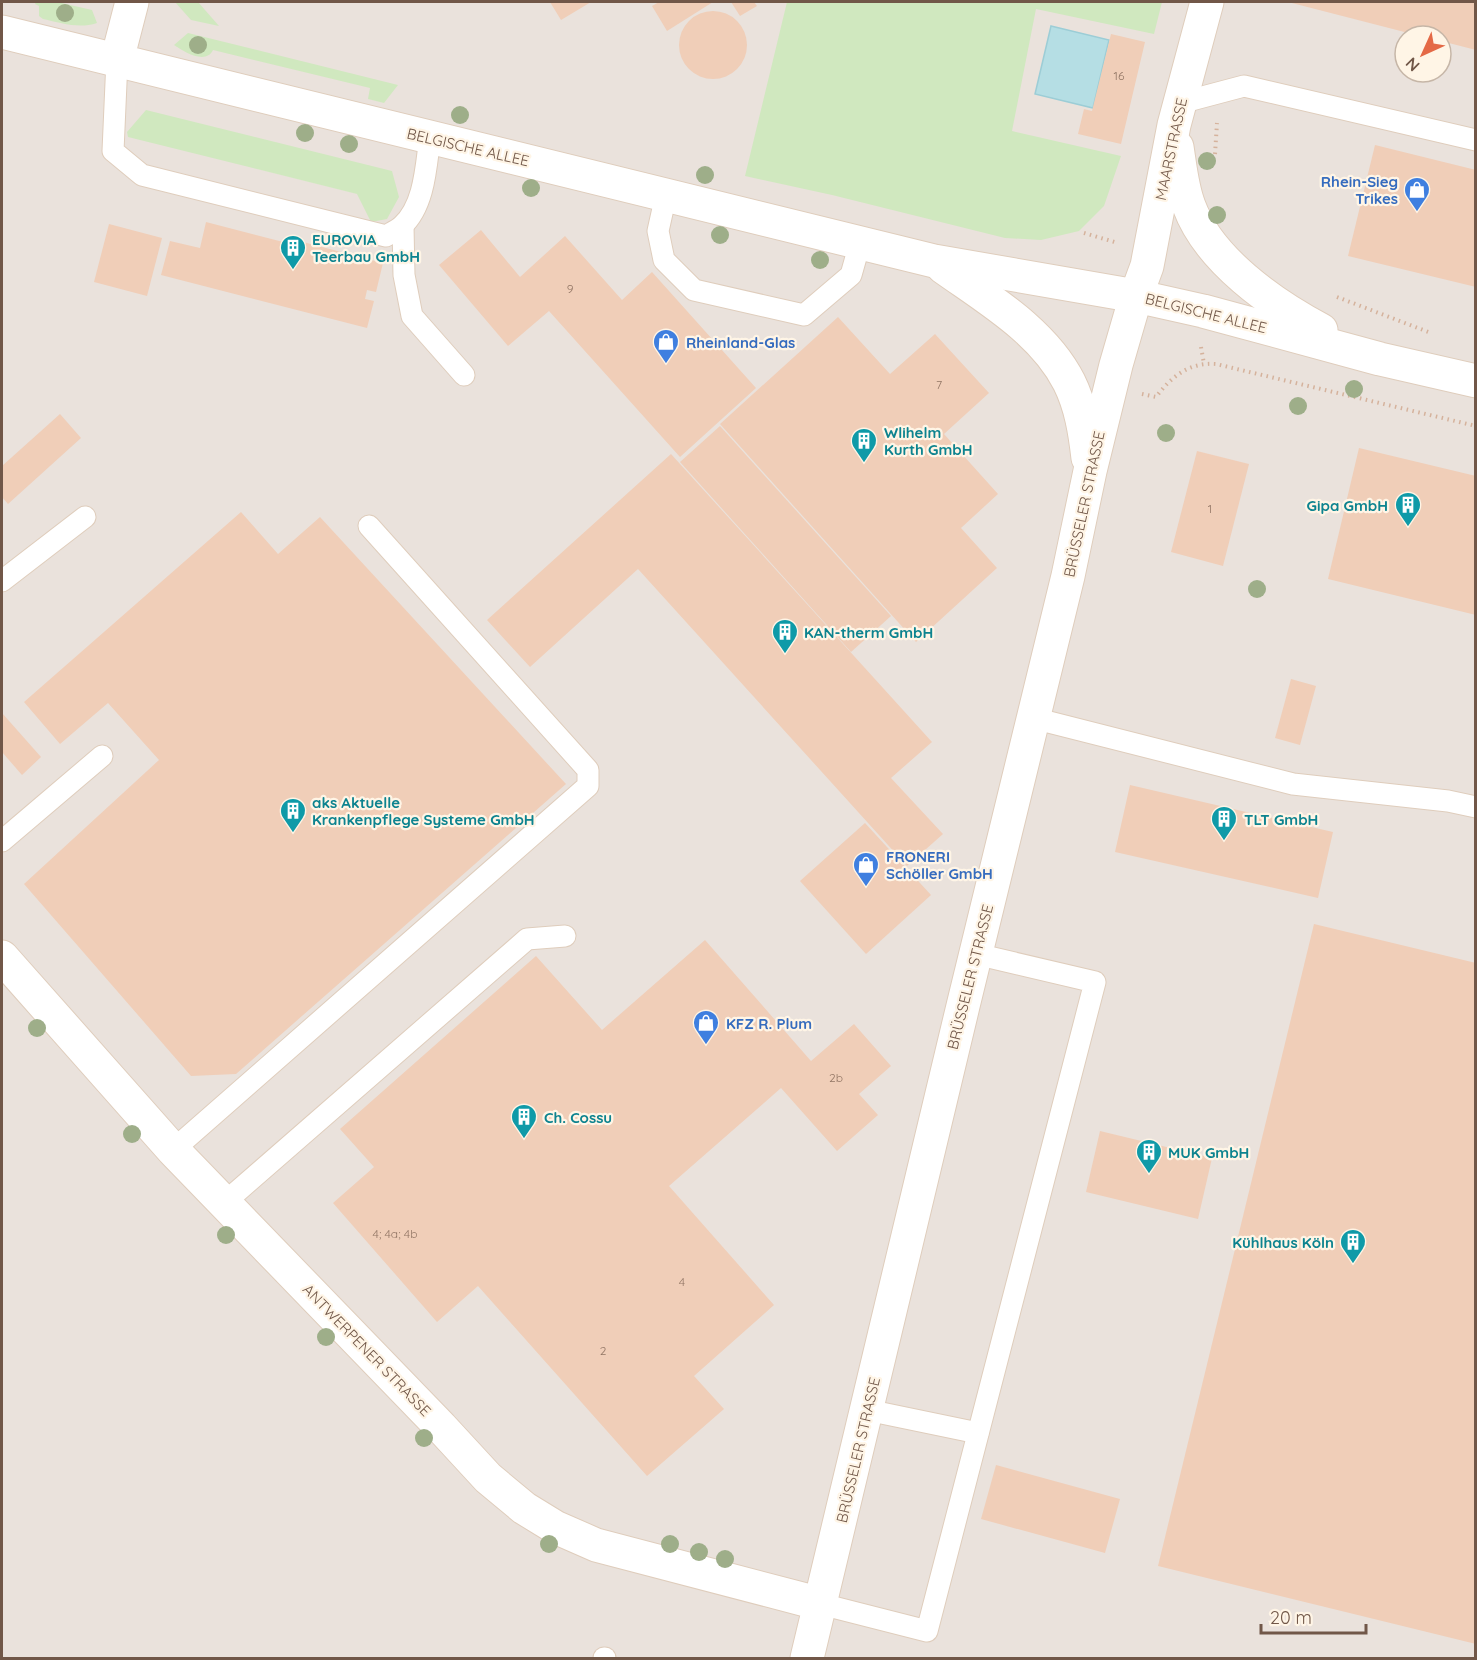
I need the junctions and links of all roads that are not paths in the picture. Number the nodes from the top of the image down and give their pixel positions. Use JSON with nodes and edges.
{"nodes":[{"id":1,"x":132,"y":2,"type":"edge"},
{"id":2,"x":1207,"y":2,"type":"edge"},
{"id":3,"x":2,"y":32,"type":"edge"},
{"id":4,"x":117,"y":60,"type":"junction"},
{"id":5,"x":1177,"y":114,"type":"junction"},
{"id":6,"x":430,"y":137,"type":"junction"},
{"id":7,"x":1476,"y":140,"type":"edge"},
{"id":8,"x":666,"y":195,"type":"junction"},
{"id":9,"x":403,"y":226,"type":"junction"},
{"id":10,"x":861,"y":243,"type":"junction"},
{"id":11,"x":934,"y":261,"type":"junction"},
{"id":12,"x":1136,"y":296,"type":"junction"},
{"id":13,"x":1380,"y":359,"type":"junction"},
{"id":14,"x":464,"y":375,"type":"dead end"},
{"id":15,"x":1476,"y":381,"type":"edge"},
{"id":16,"x":1090,"y":471,"type":"junction"},
{"id":17,"x":85,"y":517,"type":"dead end"},
{"id":18,"x":369,"y":526,"type":"dead end"},
{"id":19,"x":2,"y":581,"type":"edge"},
{"id":20,"x":1033,"y":718,"type":"junction"},
{"id":21,"x":102,"y":756,"type":"dead end"},
{"id":22,"x":1476,"y":807,"type":"edge"},
{"id":23,"x":2,"y":841,"type":"edge"},
{"id":24,"x":565,"y":936,"type":"dead end"},
{"id":25,"x":976,"y":954,"type":"junction"},
{"id":26,"x":2,"y":957,"type":"edge"},
{"id":27,"x":172,"y":1150,"type":"junction"},
{"id":28,"x":224,"y":1203,"type":"junction"},
{"id":29,"x":867,"y":1410,"type":"junction"},
{"id":30,"x":978,"y":1433,"type":"junction"},
{"id":31,"x":821,"y":1604,"type":"junction"},
{"id":32,"x":807,"y":1659,"type":"edge"}],
"edges":[{"from":1,"to":4,"type":"street"},
{"from":2,"to":5,"type":"street","name":"MAARSTRASSE"},
{"from":3,"to":4,"type":"street","name":"BELGISCHE ALLEE"},
{"from":4,"to":6,"type":"street","name":"BELGISCHE ALLEE"},
{"from":4,"to":9,"type":"lane"},
{"from":5,"to":7,"type":"lane"},
{"from":5,"to":12,"type":"street","name":"MAARSTRASSE"},
{"from":5,"to":13,"type":"street"},
{"from":6,"to":8,"type":"street","name":"BELGISCHE ALLEE"},
{"from":6,"to":9,"type":"lane"},
{"from":8,"to":10,"type":"street","name":"BELGISCHE ALLEE"},
{"from":8,"to":10,"type":"lane"},
{"from":9,"to":14,"type":"lane"},
{"from":10,"to":11,"type":"street","name":"BELGISCHE ALLEE"},
{"from":11,"to":12,"type":"street","name":"BELGISCHE ALLEE"},
{"from":11,"to":16,"type":"street","name":"BELGISCHE ALLEE"},
{"from":12,"to":13,"type":"street","name":"BELGISCHE ALLEE"},
{"from":12,"to":16,"type":"street","name":"BRÜSSELER STRASSE"},
{"from":13,"to":15,"type":"street","name":"BELGISCHE ALLEE"},
{"from":16,"to":20,"type":"street","name":"BRÜSSELER STRASSE"},
{"from":17,"to":19,"type":"lane"},
{"from":18,"to":27,"type":"lane"},
{"from":20,"to":22,"type":"lane"},
{"from":20,"to":25,"type":"street","name":"BRÜSSELER STRASSE"},
{"from":21,"to":23,"type":"lane"},
{"from":24,"to":28,"type":"lane"},
{"from":25,"to":29,"type":"street","name":"BRÜSSELER STRASSE"},
{"from":25,"to":30,"type":"lane"},
{"from":26,"to":27,"type":"street","name":"ANTWERPENER STRASSE"},
{"from":27,"to":28,"type":"street","name":"ANTWERPENER STRASSE"},
{"from":28,"to":31,"type":"street","name":"ANTWERPENER STRASSE"},
{"from":29,"to":30,"type":"lane"},
{"from":29,"to":31,"type":"street","name":"BRÜSSELER STRASSE"},
{"from":30,"to":31,"type":"lane"},
{"from":31,"to":32,"type":"street","name":"BRÜSSELER STRASSE"}]}
